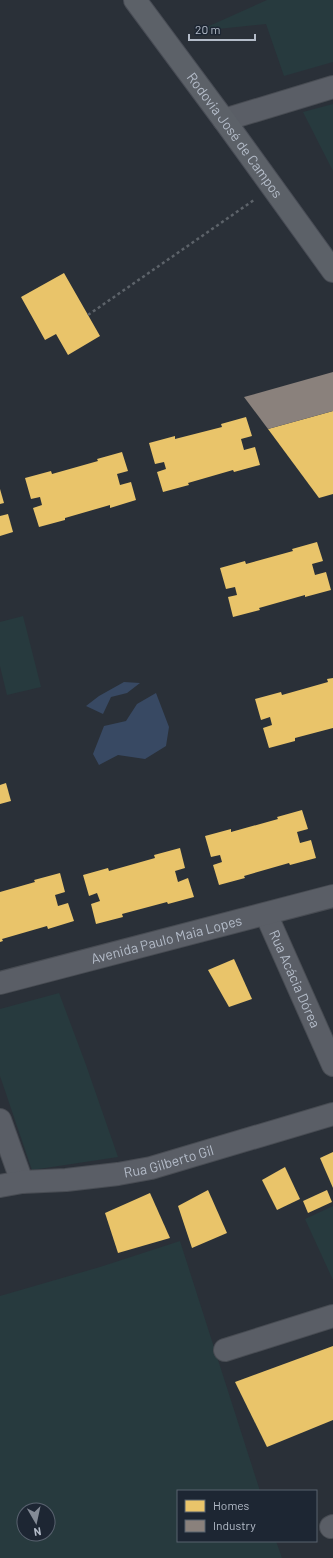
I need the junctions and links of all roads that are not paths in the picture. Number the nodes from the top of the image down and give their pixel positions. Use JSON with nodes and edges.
{"nodes":[{"id":1,"x":136,"y":1,"type":"edge"},
{"id":2,"x":333,"y":87,"type":"edge"},
{"id":3,"x":224,"y":120,"type":"junction"},
{"id":4,"x":325,"y":248,"type":"edge"},
{"id":5,"x":333,"y":271,"type":"edge"},
{"id":6,"x":333,"y":896,"type":"edge"},
{"id":7,"x":266,"y":914,"type":"junction"},
{"id":8,"x":0,"y":983,"type":"edge"},
{"id":9,"x":333,"y":1065,"type":"edge"},
{"id":10,"x":333,"y":1114,"type":"edge"},
{"id":11,"x":0,"y":1120,"type":"edge"},
{"id":12,"x":22,"y":1182,"type":"junction"},
{"id":13,"x":0,"y":1186,"type":"edge"},
{"id":14,"x":333,"y":1316,"type":"edge"},
{"id":15,"x":225,"y":1350,"type":"dead end"}],
"edges":[{"from":1,"to":3,"type":"main road","name":"Rodovia José de Campos"},
{"from":2,"to":3,"type":"street"},
{"from":3,"to":4,"type":"main road","name":"Rodovia José de Campos"},
{"from":4,"to":5,"type":"main road","name":"Rodovia José de Campos"},
{"from":6,"to":7,"type":"street","name":"Avenida Paulo Maia Lopes"},
{"from":7,"to":8,"type":"street","name":"Avenida Paulo Maia Lopes"},
{"from":7,"to":9,"type":"street","name":"Rua Acácia Dórea"},
{"from":10,"to":12,"type":"street","name":"Rua Gilberto Gil"},
{"from":11,"to":12,"type":"street"},
{"from":12,"to":13,"type":"street","name":"Rua Gilberto Gil"},
{"from":14,"to":15,"type":"street"}]}
